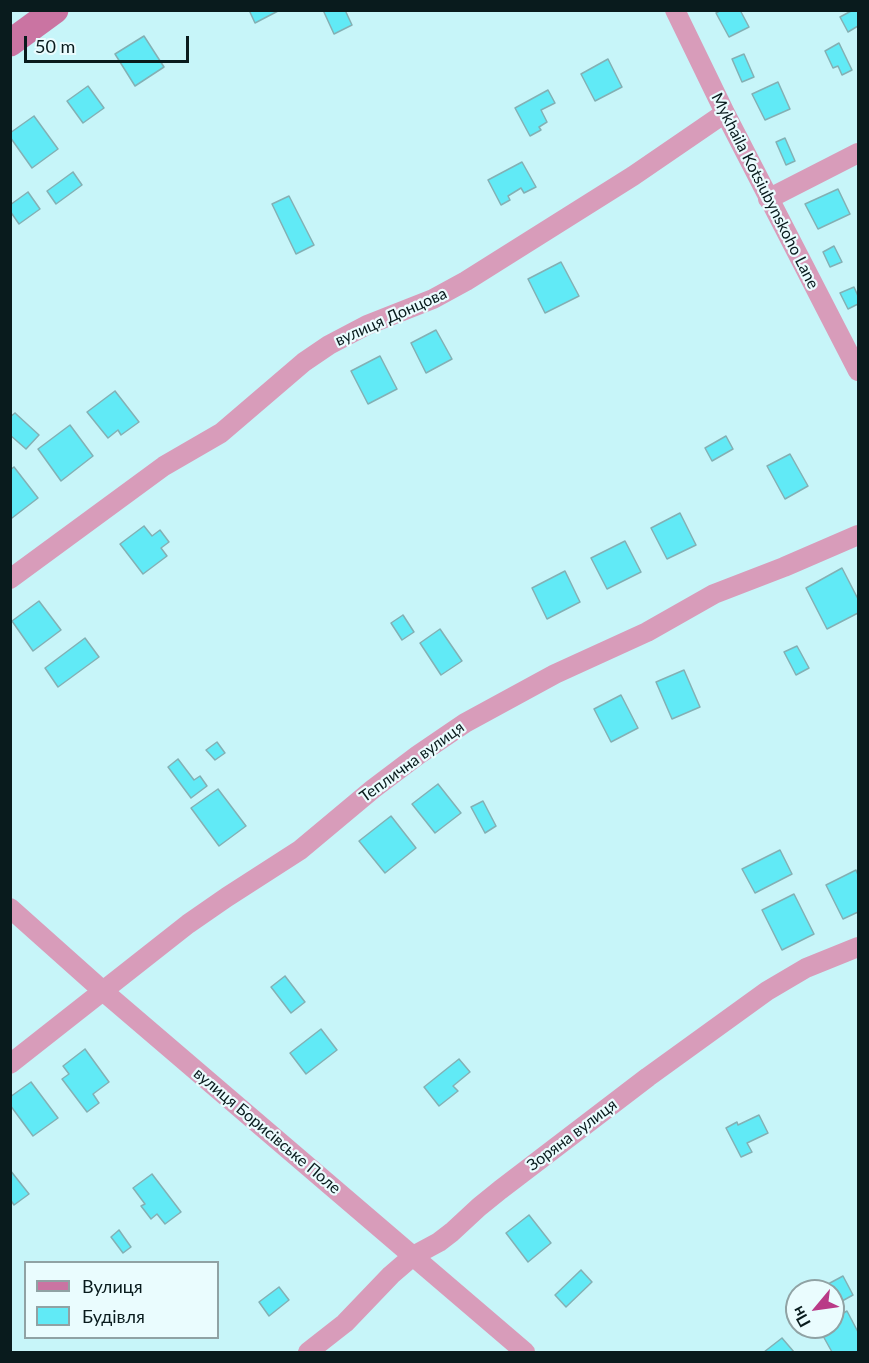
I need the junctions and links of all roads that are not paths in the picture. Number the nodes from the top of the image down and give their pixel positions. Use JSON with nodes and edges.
{"nodes":[{"id":1,"x":55,"y":10,"type":"edge"},
{"id":2,"x":675,"y":10,"type":"edge"},
{"id":3,"x":10,"y":43,"type":"edge"},
{"id":4,"x":725,"y":113,"type":"junction"},
{"id":5,"x":858,"y":153,"type":"edge"},
{"id":6,"x":768,"y":199,"type":"junction"},
{"id":7,"x":858,"y":371,"type":"edge"},
{"id":8,"x":858,"y":535,"type":"edge"},
{"id":9,"x":10,"y":579,"type":"edge"},
{"id":10,"x":10,"y":908,"type":"edge"},
{"id":11,"x":858,"y":947,"type":"edge"},
{"id":12,"x":103,"y":991,"type":"junction"},
{"id":13,"x":10,"y":1064,"type":"edge"},
{"id":14,"x":413,"y":1256,"type":"junction"},
{"id":15,"x":308,"y":1353,"type":"edge"},
{"id":16,"x":525,"y":1353,"type":"edge"}],
"edges":[{"from":1,"to":3,"type":"main road"},
{"from":2,"to":4,"type":"street","name":"Mykhaila Kotsiubynskoho Lane"},
{"from":4,"to":6,"type":"street","name":"Mykhaila Kotsiubynskoho Lane"},
{"from":4,"to":9,"type":"street","name":"вулиця Донцова"},
{"from":5,"to":6,"type":"street"},
{"from":6,"to":7,"type":"street","name":"Mykhaila Kotsiubynskoho Lane"},
{"from":8,"to":12,"type":"street","name":"Теплична вулиця"},
{"from":10,"to":12,"type":"street","name":"вулиця Борисівське Поле"},
{"from":11,"to":14,"type":"street","name":"Зоряна вулиця"},
{"from":12,"to":13,"type":"street","name":"Теплична вулиця"},
{"from":12,"to":14,"type":"street","name":"вулиця Борисівське Поле"},
{"from":14,"to":15,"type":"street","name":"Зоряна вулиця"},
{"from":14,"to":16,"type":"street","name":"вулиця Борисівське Поле"}]}
